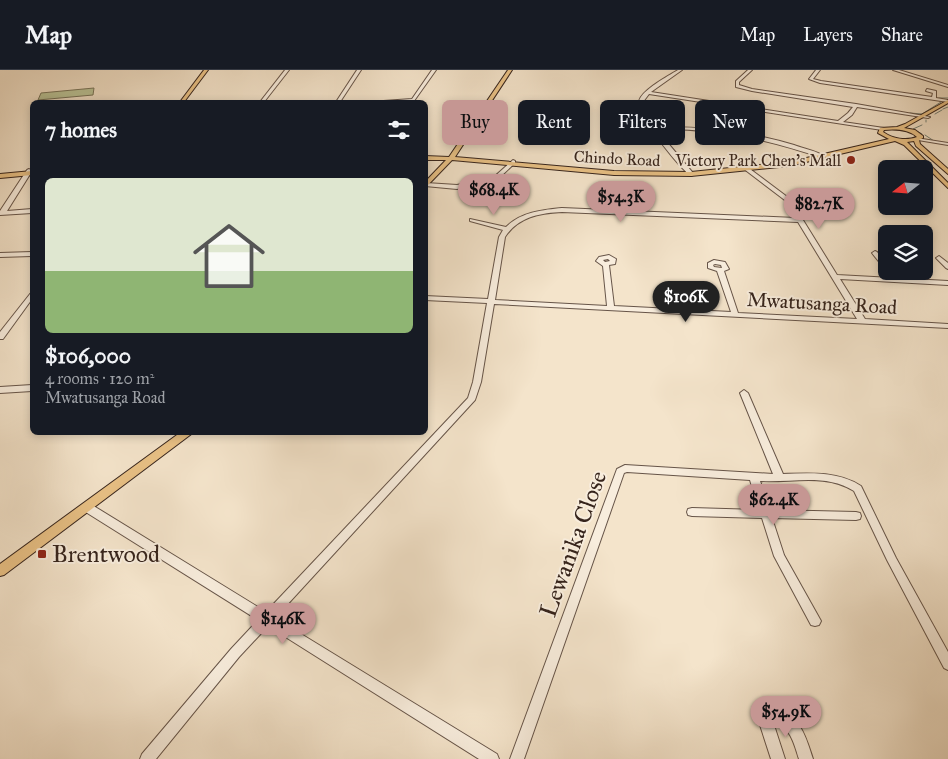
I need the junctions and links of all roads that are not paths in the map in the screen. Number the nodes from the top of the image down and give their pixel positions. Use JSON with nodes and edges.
{"nodes":[{"id":1,"x":206,"y":70,"type":"edge"},
{"id":2,"x":286,"y":70,"type":"edge"},
{"id":3,"x":359,"y":70,"type":"edge"},
{"id":4,"x":434,"y":70,"type":"edge"},
{"id":5,"x":510,"y":70,"type":"edge"},
{"id":6,"x":680,"y":70,"type":"edge"},
{"id":7,"x":750,"y":70,"type":"edge"},
{"id":8,"x":818,"y":70,"type":"edge"},
{"id":9,"x":895,"y":70,"type":"edge"},
{"id":10,"x":948,"y":86,"type":"edge"},
{"id":11,"x":927,"y":90,"type":"dead end"},
{"id":12,"x":648,"y":93,"type":"junction"},
{"id":13,"x":934,"y":98,"type":"junction"},
{"id":14,"x":184,"y":100,"type":"edge"},
{"id":15,"x":264,"y":100,"type":"edge"},
{"id":16,"x":339,"y":100,"type":"edge"},
{"id":17,"x":413,"y":100,"type":"edge"},
{"id":18,"x":642,"y":100,"type":"edge"},
{"id":19,"x":948,"y":102,"type":"edge"},
{"id":20,"x":856,"y":105,"type":"junction"},
{"id":21,"x":925,"y":116,"type":"junction"},
{"id":22,"x":838,"y":123,"type":"junction"},
{"id":23,"x":685,"y":128,"type":"edge"},
{"id":24,"x":894,"y":128,"type":"junction"},
{"id":25,"x":913,"y":131,"type":"junction"},
{"id":26,"x":882,"y":132,"type":"junction"},
{"id":27,"x":896,"y":139,"type":"junction"},
{"id":28,"x":918,"y":139,"type":"junction"},
{"id":29,"x":948,"y":144,"type":"edge"},
{"id":30,"x":667,"y":145,"type":"edge"},
{"id":31,"x":822,"y":156,"type":"junction"},
{"id":32,"x":428,"y":157,"type":"edge"},
{"id":33,"x":439,"y":157,"type":"junction"},
{"id":34,"x":451,"y":158,"type":"junction"},
{"id":35,"x":512,"y":163,"type":"junction"},
{"id":36,"x":747,"y":169,"type":"junction"},
{"id":37,"x":30,"y":172,"type":"edge"},
{"id":38,"x":948,"y":172,"type":"edge"},
{"id":39,"x":30,"y":173,"type":"edge"},
{"id":40,"x":691,"y":173,"type":"junction"},
{"id":41,"x":0,"y":175,"type":"edge"},
{"id":42,"x":428,"y":184,"type":"edge"},
{"id":43,"x":428,"y":186,"type":"edge"},
{"id":44,"x":948,"y":186,"type":"edge"},
{"id":45,"x":30,"y":211,"type":"edge"},
{"id":46,"x":2,"y":212,"type":"edge"},
{"id":47,"x":472,"y":220,"type":"dead end"},
{"id":48,"x":801,"y":220,"type":"junction"},
{"id":49,"x":506,"y":229,"type":"junction"},
{"id":50,"x":875,"y":253,"type":"dead end"},
{"id":51,"x":30,"y":254,"type":"edge"},
{"id":52,"x":0,"y":256,"type":"edge"},
{"id":53,"x":878,"y":257,"type":"edge"},
{"id":54,"x":939,"y":258,"type":"dead end"},
{"id":55,"x":606,"y":264,"type":"dead end"},
{"id":56,"x":948,"y":267,"type":"edge"},
{"id":57,"x":720,"y":270,"type":"dead end"},
{"id":58,"x":835,"y":277,"type":"junction"},
{"id":59,"x":878,"y":279,"type":"edge"},
{"id":60,"x":896,"y":280,"type":"edge"},
{"id":61,"x":948,"y":283,"type":"edge"},
{"id":62,"x":30,"y":298,"type":"edge"},
{"id":63,"x":428,"y":298,"type":"edge"},
{"id":64,"x":490,"y":301,"type":"junction"},
{"id":65,"x":611,"y":308,"type":"junction"},
{"id":66,"x":735,"y":314,"type":"junction"},
{"id":67,"x":862,"y":321,"type":"junction"},
{"id":68,"x":948,"y":326,"type":"edge"},
{"id":69,"x":0,"y":337,"type":"edge"},
{"id":70,"x":30,"y":388,"type":"edge"},
{"id":71,"x":0,"y":390,"type":"edge"},
{"id":72,"x":744,"y":392,"type":"dead end"},
{"id":73,"x":185,"y":435,"type":"edge"},
{"id":74,"x":754,"y":477,"type":"junction"},
{"id":75,"x":779,"y":477,"type":"junction"},
{"id":76,"x":88,"y":508,"type":"junction"},
{"id":77,"x":692,"y":512,"type":"dead end"},
{"id":78,"x":765,"y":513,"type":"junction"},
{"id":79,"x":856,"y":516,"type":"dead end"},
{"id":80,"x":0,"y":571,"type":"edge"},
{"id":81,"x":266,"y":619,"type":"junction"},
{"id":82,"x":816,"y":621,"type":"dead end"},
{"id":83,"x":948,"y":664,"type":"edge"},
{"id":84,"x":147,"y":759,"type":"edge"},
{"id":85,"x":492,"y":759,"type":"edge"},
{"id":86,"x":517,"y":759,"type":"edge"},
{"id":87,"x":778,"y":759,"type":"edge"},
{"id":88,"x":806,"y":759,"type":"edge"}],
"edges":[{"from":1,"to":14,"type":"main road"},
{"from":2,"to":15,"type":"street"},
{"from":3,"to":16,"type":"street"},
{"from":4,"to":17,"type":"street"},
{"from":5,"to":34,"type":"main road"},
{"from":6,"to":12,"type":"street"},
{"from":7,"to":20,"type":"street"},
{"from":8,"to":13,"type":"street"},
{"from":9,"to":10,"type":"street"},
{"from":11,"to":13,"type":"street"},
{"from":12,"to":18,"type":"street"},
{"from":12,"to":22,"type":"street"},
{"from":13,"to":19,"type":"street"},
{"from":19,"to":21,"type":"main road"},
{"from":20,"to":21,"type":"street"},
{"from":20,"to":22,"type":"street"},
{"from":21,"to":24,"type":"main road"},
{"from":21,"to":25,"type":"main road"},
{"from":22,"to":26,"type":"street"},
{"from":23,"to":31,"type":"street"},
{"from":24,"to":25,"type":"main road"},
{"from":24,"to":26,"type":"main road","name":"Chindo Road"},
{"from":25,"to":28,"type":"main road"},
{"from":26,"to":27,"type":"main road"},
{"from":26,"to":31,"type":"main road","name":"Chindo Road"},
{"from":27,"to":28,"type":"main road"},
{"from":27,"to":31,"type":"main road","name":"Chindo Road"},
{"from":27,"to":44,"type":"main road"},
{"from":28,"to":29,"type":"street"},
{"from":28,"to":38,"type":"main road"},
{"from":30,"to":40,"type":"street"},
{"from":31,"to":36,"type":"main road","name":"Chindo Road"},
{"from":32,"to":33,"type":"main road"},
{"from":33,"to":34,"type":"main road"},
{"from":33,"to":34,"type":"main road"},
{"from":34,"to":35,"type":"main road","name":"Chindo Road"},
{"from":34,"to":42,"type":"main road"},
{"from":35,"to":40,"type":"main road","name":"Chindo Road"},
{"from":35,"to":43,"type":"street"},
{"from":36,"to":40,"type":"main road","name":"Chindo Road"},
{"from":36,"to":48,"type":"street"},
{"from":37,"to":41,"type":"main road"},
{"from":39,"to":46,"type":"street"},
{"from":45,"to":46,"type":"street"},
{"from":47,"to":49,"type":"street"},
{"from":48,"to":49,"type":"street"},
{"from":48,"to":58,"type":"street"},
{"from":49,"to":64,"type":"street"},
{"from":50,"to":53,"type":"street"},
{"from":51,"to":52,"type":"street"},
{"from":54,"to":56,"type":"street"},
{"from":55,"to":65,"type":"street"},
{"from":57,"to":66,"type":"street"},
{"from":58,"to":59,"type":"street"},
{"from":58,"to":67,"type":"street"},
{"from":60,"to":61,"type":"street"},
{"from":62,"to":69,"type":"street"},
{"from":63,"to":64,"type":"street","name":"Mwatusanga Road"},
{"from":64,"to":65,"type":"street","name":"Mwatusanga Road"},
{"from":64,"to":81,"type":"street"},
{"from":65,"to":66,"type":"street","name":"Mwatusanga Road"},
{"from":66,"to":67,"type":"street","name":"Mwatusanga Road"},
{"from":67,"to":68,"type":"street","name":"Mwatusanga Road"},
{"from":70,"to":71,"type":"street"},
{"from":72,"to":75,"type":"street"},
{"from":73,"to":76,"type":"main road"},
{"from":74,"to":75,"type":"street"},
{"from":74,"to":78,"type":"street"},
{"from":74,"to":86,"type":"street","name":"Lewanika Close"},
{"from":75,"to":83,"type":"street"},
{"from":76,"to":80,"type":"main road"},
{"from":76,"to":81,"type":"street"},
{"from":77,"to":78,"type":"street"},
{"from":78,"to":79,"type":"street"},
{"from":78,"to":82,"type":"street"},
{"from":81,"to":84,"type":"street"},
{"from":81,"to":85,"type":"street"},
{"from":87,"to":88,"type":"street"}]}
